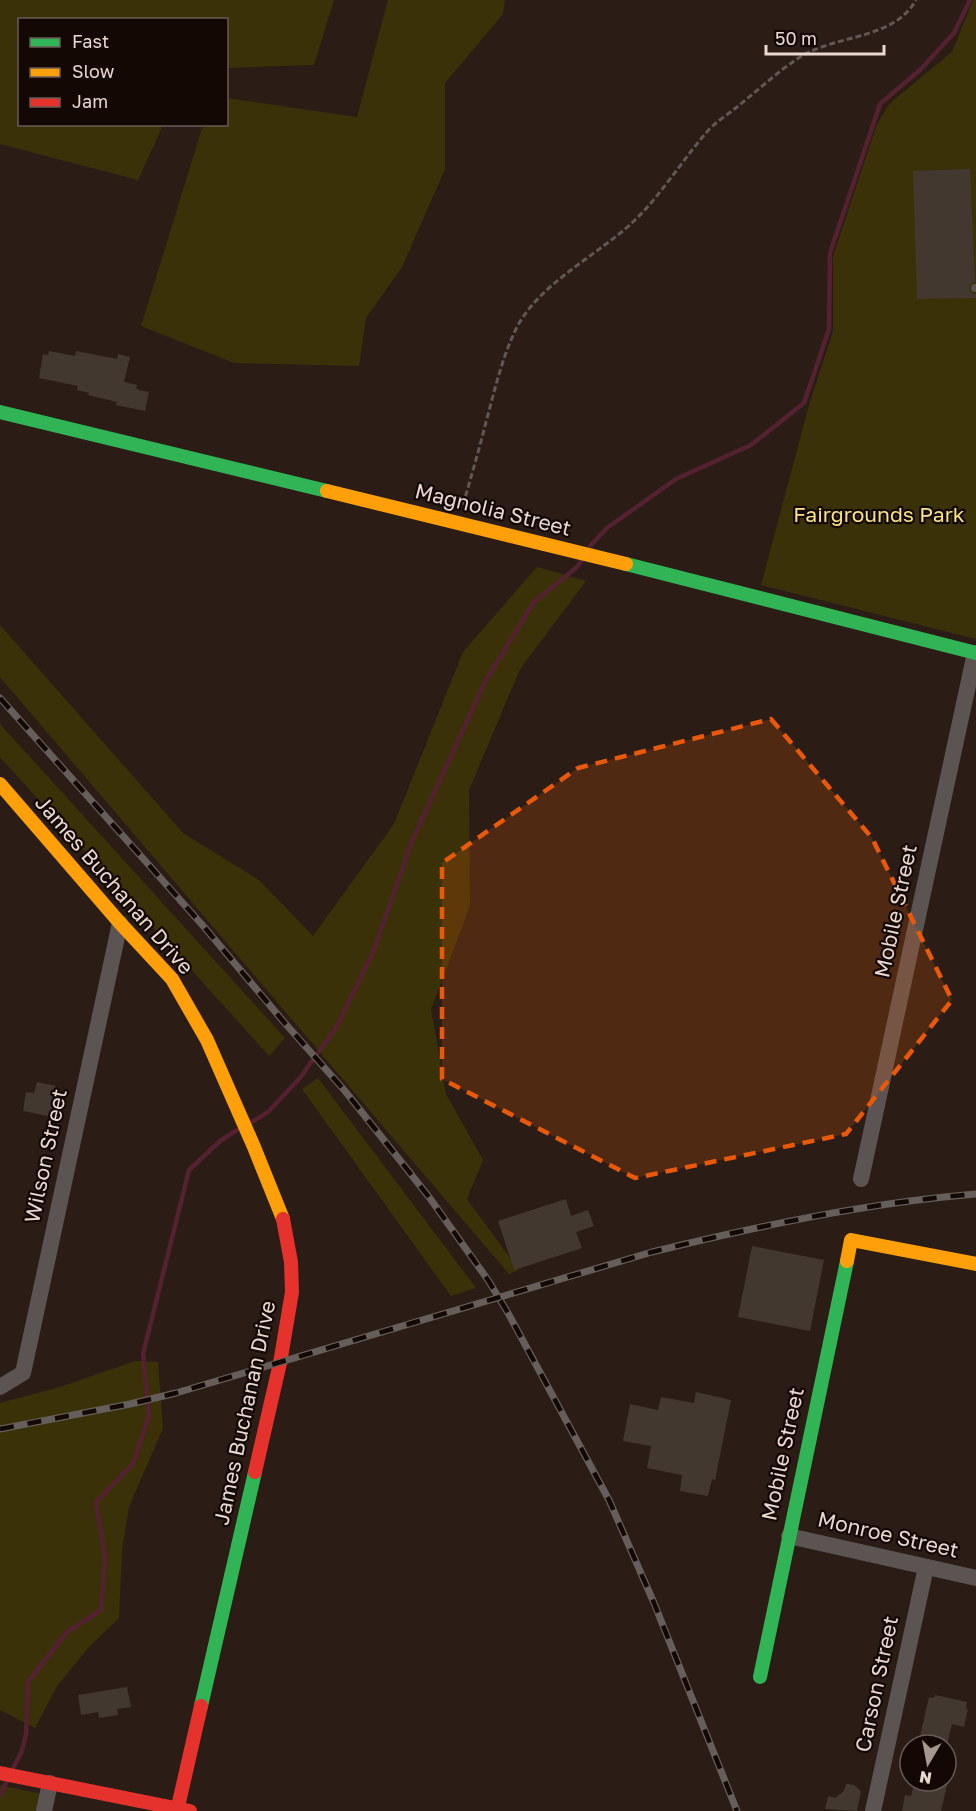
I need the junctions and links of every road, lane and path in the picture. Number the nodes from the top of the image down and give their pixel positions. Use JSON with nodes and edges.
{"nodes":[{"id":1,"x":916,"y":0,"type":"edge"},
{"id":2,"x":0,"y":412,"type":"edge"},
{"id":3,"x":458,"y":523,"type":"junction"},
{"id":4,"x":976,"y":653,"type":"edge"},
{"id":5,"x":0,"y":784,"type":"edge"},
{"id":6,"x":120,"y":923,"type":"junction"},
{"id":7,"x":861,"y":1179,"type":"dead end"},
{"id":8,"x":976,"y":1264,"type":"edge"},
{"id":9,"x":0,"y":1387,"type":"edge"},
{"id":10,"x":789,"y":1536,"type":"junction"},
{"id":11,"x":926,"y":1567,"type":"junction"},
{"id":12,"x":976,"y":1578,"type":"edge"},
{"id":13,"x":760,"y":1677,"type":"dead end"},
{"id":14,"x":0,"y":1773,"type":"edge"},
{"id":15,"x":50,"y":1783,"type":"junction"},
{"id":16,"x":182,"y":1810,"type":"edge"},
{"id":17,"x":44,"y":1811,"type":"edge"},
{"id":18,"x":873,"y":1811,"type":"edge"}],
"edges":[{"from":1,"to":3,"type":"path"},
{"from":2,"to":3,"type":"street","name":"Magnolia Street"},
{"from":3,"to":4,"type":"street","name":"Magnolia Street"},
{"from":4,"to":7,"type":"street","name":"Mobile Street"},
{"from":5,"to":6,"type":"street","name":"James Buchanan Drive"},
{"from":6,"to":9,"type":"street","name":"Wilson Street"},
{"from":6,"to":16,"type":"street","name":"James Buchanan Drive"},
{"from":8,"to":10,"type":"street","name":"Mobile Street"},
{"from":10,"to":11,"type":"street","name":"Monroe Street"},
{"from":10,"to":13,"type":"street","name":"Mobile Street"},
{"from":11,"to":12,"type":"street","name":"Monroe Street"},
{"from":11,"to":18,"type":"street","name":"Carson Street"},
{"from":14,"to":15,"type":"street"},
{"from":15,"to":16,"type":"street"},
{"from":15,"to":17,"type":"street"}]}
